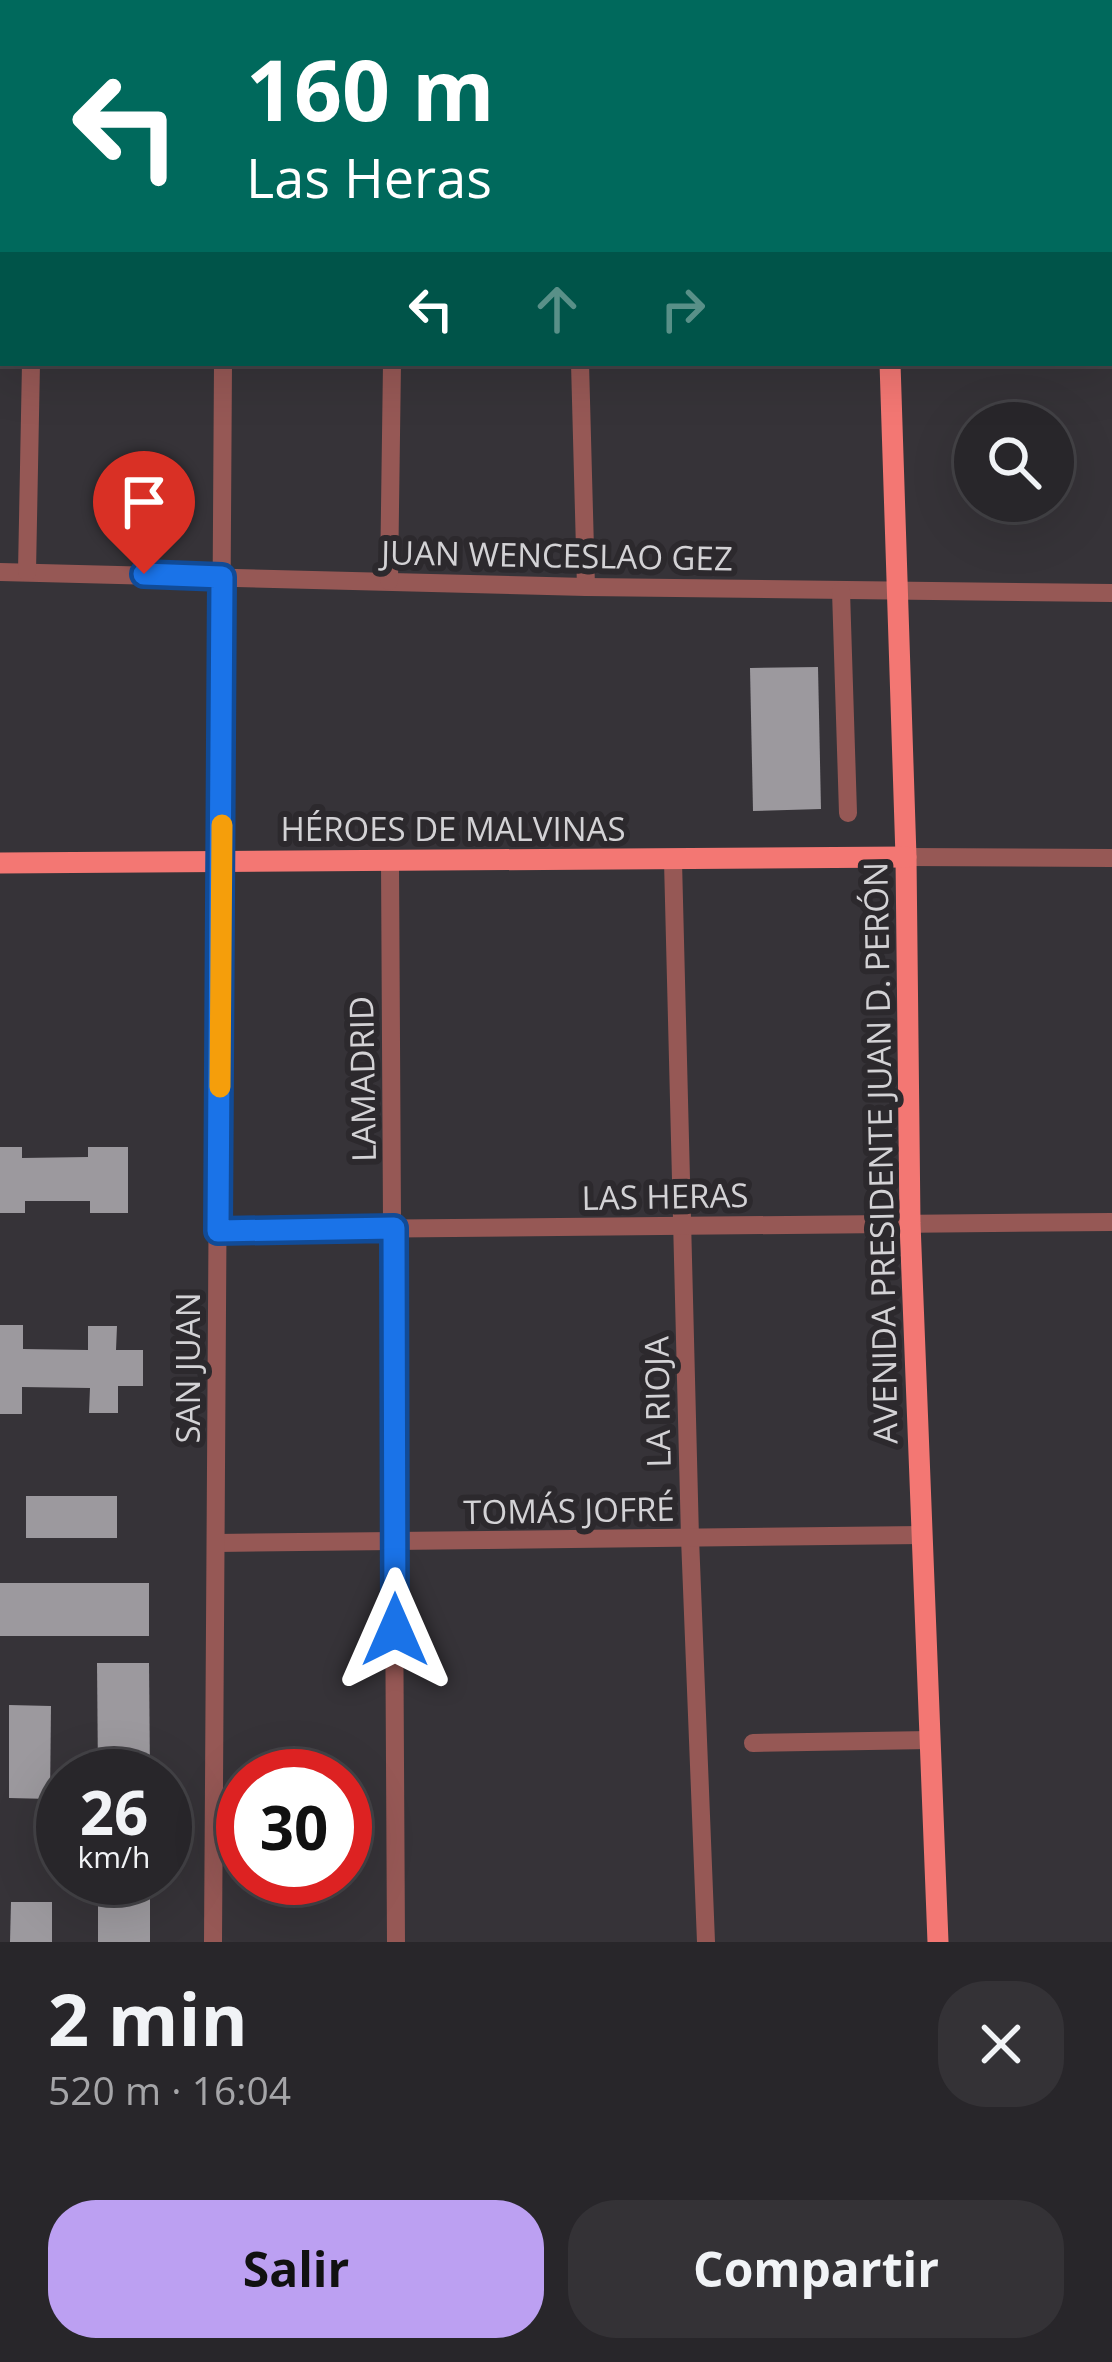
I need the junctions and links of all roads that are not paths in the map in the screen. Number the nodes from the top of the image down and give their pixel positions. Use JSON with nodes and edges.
{"nodes":[{"id":1,"x":31,"y":366,"type":"edge"},
{"id":2,"x":223,"y":366,"type":"edge"},
{"id":3,"x":392,"y":366,"type":"edge"},
{"id":4,"x":580,"y":366,"type":"edge"},
{"id":5,"x":890,"y":366,"type":"edge"},
{"id":6,"x":0,"y":572,"type":"edge"},
{"id":7,"x":27,"y":572,"type":"junction"},
{"id":8,"x":222,"y":577,"type":"junction"},
{"id":9,"x":389,"y":580,"type":"junction"},
{"id":10,"x":586,"y":587,"type":"junction"},
{"id":11,"x":841,"y":591,"type":"junction"},
{"id":12,"x":898,"y":591,"type":"junction"},
{"id":13,"x":1112,"y":593,"type":"edge"},
{"id":14,"x":848,"y":813,"type":"dead end"},
{"id":15,"x":906,"y":857,"type":"junction"},
{"id":16,"x":1112,"y":858,"type":"edge"},
{"id":17,"x":223,"y":861,"type":"junction"},
{"id":18,"x":673,"y":861,"type":"junction"},
{"id":19,"x":390,"y":862,"type":"junction"},
{"id":20,"x":0,"y":863,"type":"edge"},
{"id":21,"x":1112,"y":1222,"type":"edge"},
{"id":22,"x":910,"y":1223,"type":"junction"},
{"id":23,"x":684,"y":1226,"type":"junction"},
{"id":24,"x":394,"y":1228,"type":"junction"},
{"id":25,"x":218,"y":1231,"type":"junction"},
{"id":26,"x":923,"y":1535,"type":"junction"},
{"id":27,"x":690,"y":1538,"type":"junction"},
{"id":28,"x":395,"y":1541,"type":"junction"},
{"id":29,"x":216,"y":1543,"type":"junction"},
{"id":30,"x":930,"y":1740,"type":"junction"},
{"id":31,"x":753,"y":1743,"type":"dead end"},
{"id":32,"x":213,"y":1942,"type":"edge"},
{"id":33,"x":395,"y":1942,"type":"edge"},
{"id":34,"x":706,"y":1942,"type":"edge"},
{"id":35,"x":938,"y":1942,"type":"edge"}],
"edges":[{"from":1,"to":7,"type":"street"},
{"from":2,"to":8,"type":"street","name":"SAN JUAN"},
{"from":3,"to":9,"type":"street"},
{"from":4,"to":10,"type":"street"},
{"from":5,"to":12,"type":"main road","name":"AVENIDA PRESIDENTE JUAN D. PERÓN"},
{"from":6,"to":7,"type":"street","name":"JUAN WENCESLAO GEZ"},
{"from":7,"to":8,"type":"street","name":"JUAN WENCESLAO GEZ"},
{"from":8,"to":9,"type":"street","name":"JUAN WENCESLAO GEZ"},
{"from":8,"to":17,"type":"street","name":"SAN JUAN"},
{"from":9,"to":10,"type":"street","name":"JUAN WENCESLAO GEZ"},
{"from":10,"to":11,"type":"street","name":"JUAN WENCESLAO GEZ"},
{"from":11,"to":12,"type":"street","name":"JUAN WENCESLAO GEZ"},
{"from":11,"to":14,"type":"street"},
{"from":12,"to":13,"type":"street","name":"JUAN WENCESLAO GEZ"},
{"from":12,"to":15,"type":"main road","name":"AVENIDA PRESIDENTE JUAN D. PERÓN"},
{"from":15,"to":16,"type":"street"},
{"from":15,"to":18,"type":"main road","name":"HÉROES DE MALVINAS"},
{"from":15,"to":22,"type":"main road","name":"AVENIDA PRESIDENTE JUAN D. PERÓN"},
{"from":17,"to":19,"type":"main road","name":"HÉROES DE MALVINAS"},
{"from":17,"to":20,"type":"main road","name":"HÉROES DE MALVINAS"},
{"from":17,"to":25,"type":"street","name":"SAN JUAN"},
{"from":18,"to":19,"type":"main road","name":"HÉROES DE MALVINAS"},
{"from":18,"to":23,"type":"street","name":"LA RIOJA"},
{"from":19,"to":24,"type":"street","name":"LAMADRID"},
{"from":21,"to":22,"type":"street","name":"LAS HERAS"},
{"from":22,"to":23,"type":"street","name":"LAS HERAS"},
{"from":22,"to":26,"type":"main road","name":"AVENIDA PRESIDENTE JUAN D. PERÓN"},
{"from":23,"to":24,"type":"street","name":"LAS HERAS"},
{"from":23,"to":27,"type":"street","name":"LA RIOJA"},
{"from":24,"to":25,"type":"street","name":"LAS HERAS"},
{"from":24,"to":28,"type":"street","name":"LAMADRID"},
{"from":25,"to":29,"type":"street","name":"SAN JUAN"},
{"from":26,"to":27,"type":"street","name":"TOMÁS JOFRÉ"},
{"from":26,"to":30,"type":"main road","name":"AVENIDA PRESIDENTE JUAN D. PERÓN"},
{"from":27,"to":28,"type":"street","name":"TOMÁS JOFRÉ"},
{"from":27,"to":34,"type":"street","name":"LA RIOJA"},
{"from":28,"to":29,"type":"street","name":"TOMÁS JOFRÉ"},
{"from":28,"to":33,"type":"street","name":"LAMADRID"},
{"from":29,"to":32,"type":"street","name":"SAN JUAN"},
{"from":30,"to":31,"type":"street"},
{"from":30,"to":35,"type":"main road","name":"AVENIDA PRESIDENTE JUAN D. PERÓN"}]}
